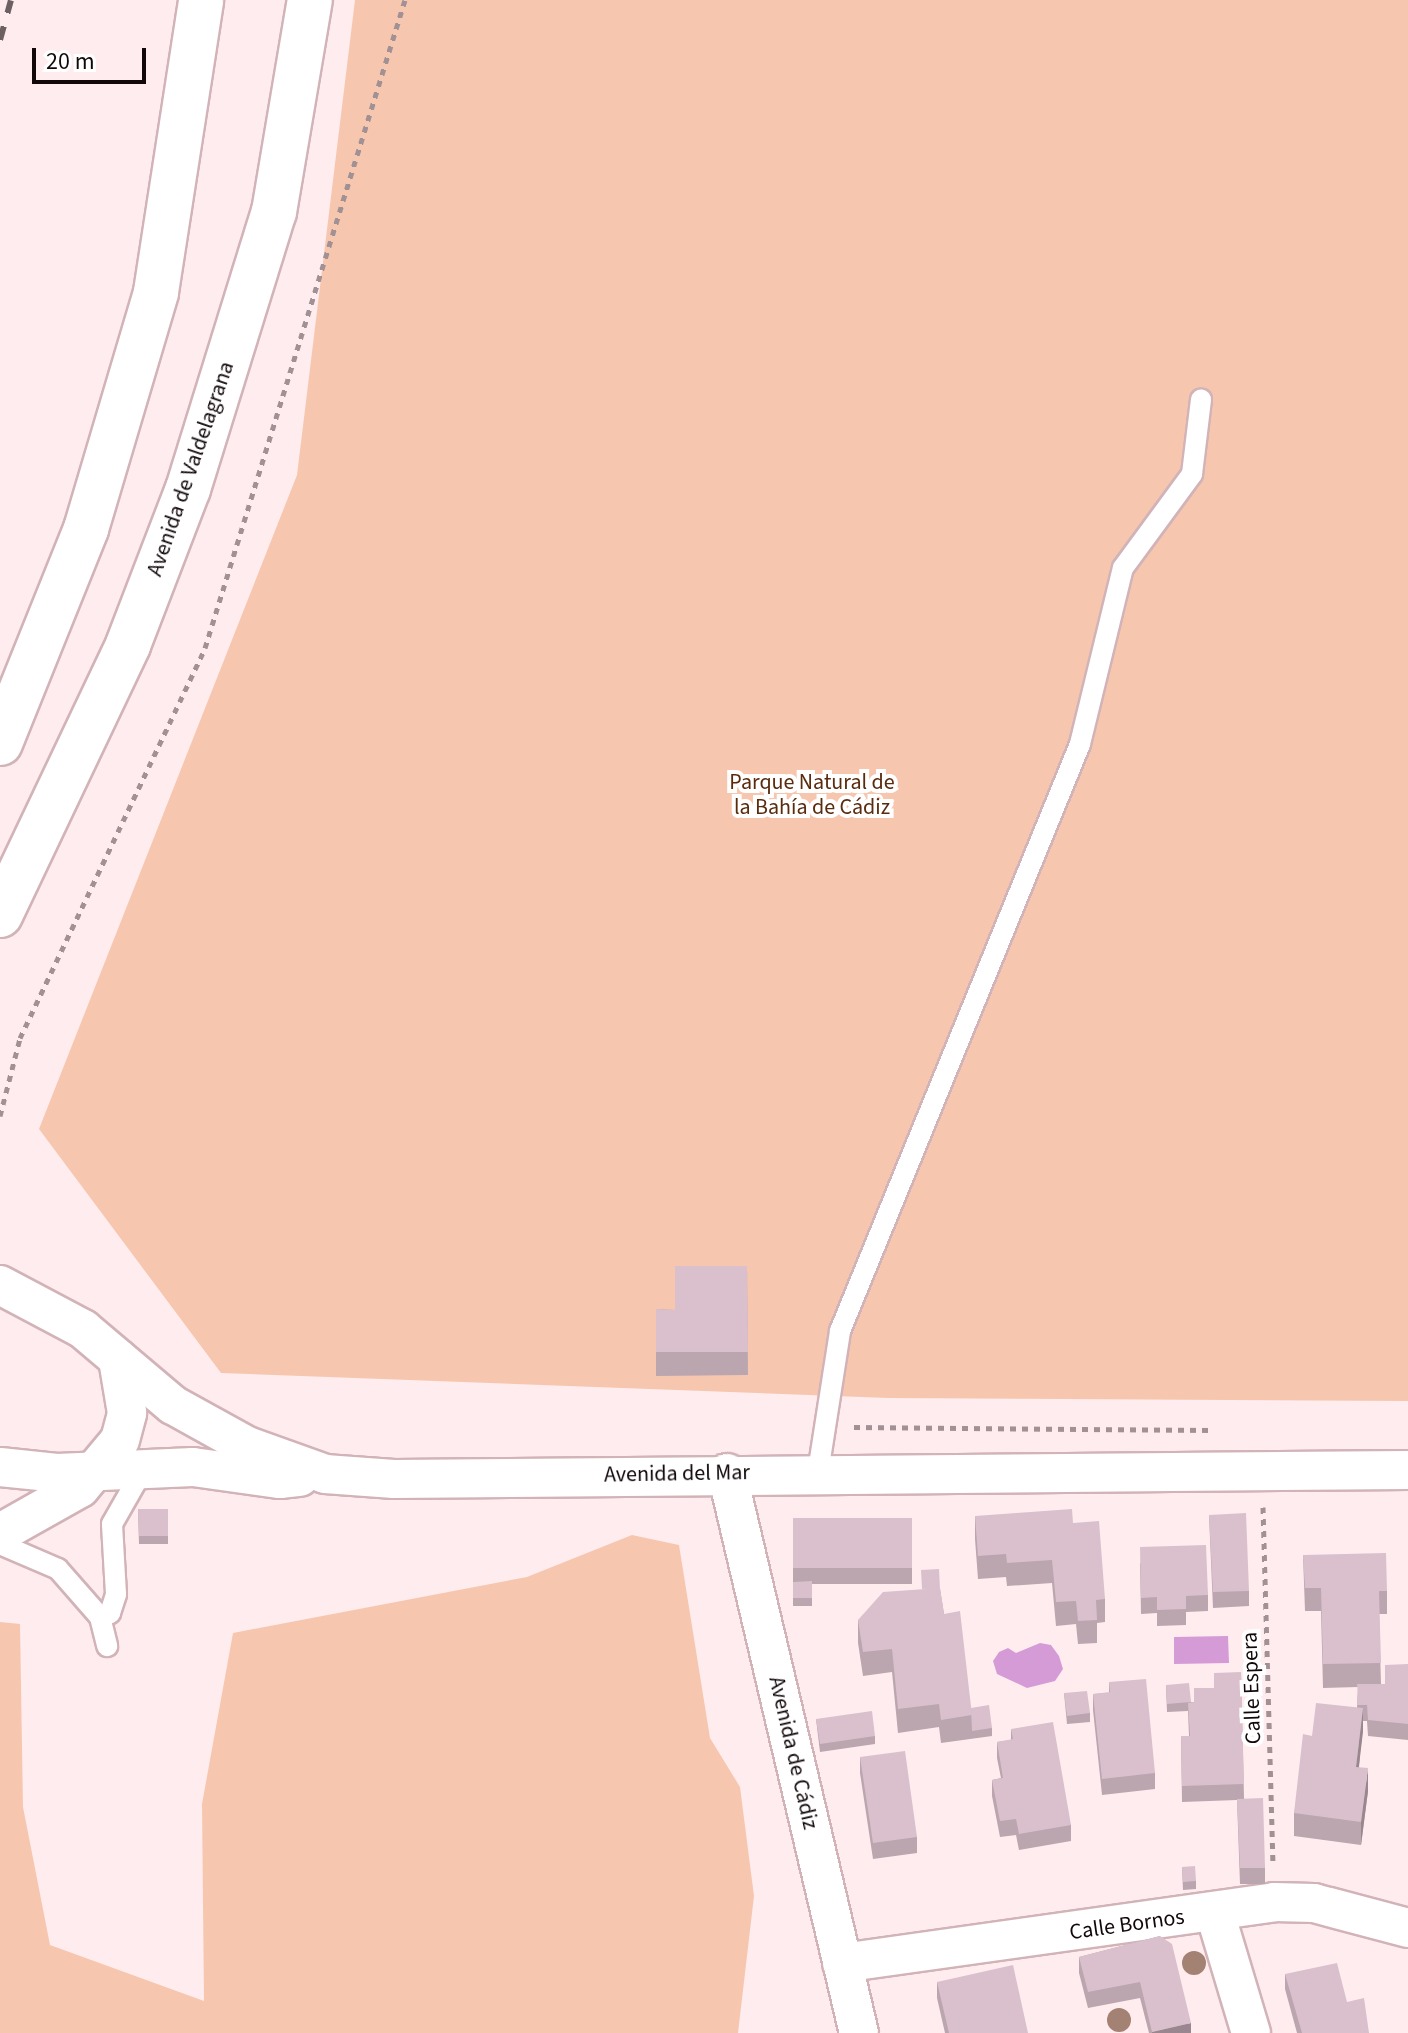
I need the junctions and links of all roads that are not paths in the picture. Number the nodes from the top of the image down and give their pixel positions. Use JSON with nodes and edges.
{"nodes":[{"id":1,"x":201,"y":0,"type":"edge"},
{"id":2,"x":310,"y":0,"type":"edge"},
{"id":3,"x":1201,"y":400,"type":"dead end"},
{"id":4,"x":0,"y":743,"type":"edge"},
{"id":5,"x":0,"y":915,"type":"edge"},
{"id":6,"x":0,"y":1285,"type":"edge"},
{"id":7,"x":118,"y":1359,"type":"junction"},
{"id":8,"x":0,"y":1467,"type":"edge"},
{"id":9,"x":144,"y":1468,"type":"junction"},
{"id":10,"x":99,"y":1470,"type":"junction"},
{"id":11,"x":1408,"y":1470,"type":"edge"},
{"id":12,"x":818,"y":1472,"type":"junction"},
{"id":13,"x":727,"y":1473,"type":"junction"},
{"id":14,"x":325,"y":1474,"type":"junction"},
{"id":15,"x":0,"y":1533,"type":"edge"},
{"id":16,"x":0,"y":1544,"type":"edge"},
{"id":17,"x":100,"y":1617,"type":"junction"},
{"id":18,"x":107,"y":1646,"type":"dead end"},
{"id":19,"x":1215,"y":1913,"type":"junction"},
{"id":20,"x":1408,"y":1928,"type":"edge"},
{"id":21,"x":842,"y":1963,"type":"junction"},
{"id":22,"x":859,"y":2033,"type":"edge"},
{"id":23,"x":1251,"y":2033,"type":"edge"}],
"edges":[{"from":1,"to":4,"type":"main road"},
{"from":2,"to":5,"type":"main road","name":"Avenida de Valdelagrana"},
{"from":3,"to":12,"type":"lane"},
{"from":6,"to":7,"type":"street","name":"Avenida del Mar"},
{"from":7,"to":10,"type":"street"},
{"from":7,"to":14,"type":"street","name":"Avenida del Mar"},
{"from":8,"to":10,"type":"street"},
{"from":9,"to":10,"type":"street"},
{"from":9,"to":14,"type":"street"},
{"from":9,"to":17,"type":"lane"},
{"from":10,"to":15,"type":"street"},
{"from":11,"to":12,"type":"street","name":"Avenida del Mar"},
{"from":12,"to":13,"type":"street","name":"Avenida del Mar"},
{"from":13,"to":14,"type":"street","name":"Avenida del Mar"},
{"from":13,"to":21,"type":"street","name":"Avenida de Cádiz"},
{"from":16,"to":17,"type":"lane"},
{"from":17,"to":18,"type":"lane"},
{"from":19,"to":20,"type":"street","name":"Calle Bornos"},
{"from":19,"to":21,"type":"street","name":"Calle Bornos"},
{"from":19,"to":23,"type":"street"},
{"from":21,"to":22,"type":"street","name":"Avenida de Cádiz"}]}
